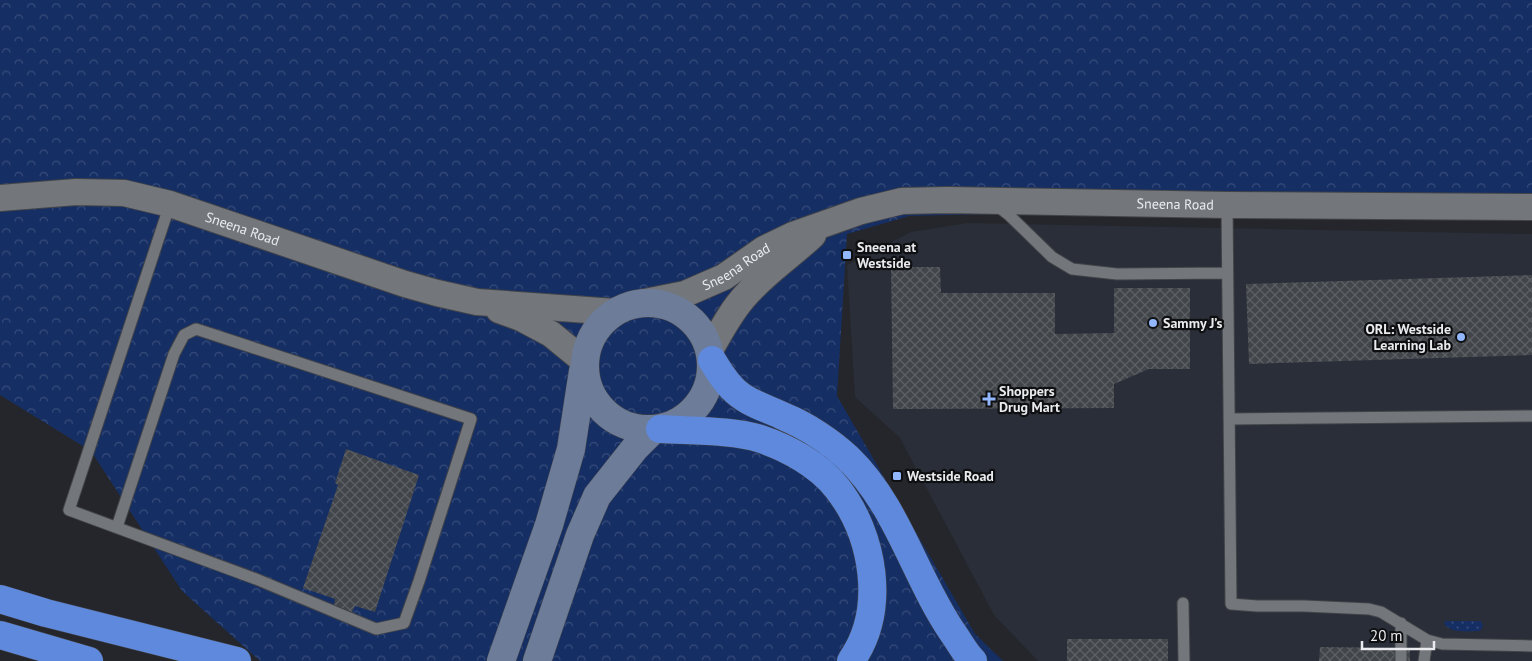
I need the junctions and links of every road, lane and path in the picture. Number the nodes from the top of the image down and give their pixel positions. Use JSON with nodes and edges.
{"nodes":[{"id":1,"x":0,"y":198,"type":"edge"},
{"id":2,"x":990,"y":201,"type":"junction"},
{"id":3,"x":170,"y":204,"type":"junction"},
{"id":4,"x":1227,"y":204,"type":"junction"},
{"id":5,"x":1532,"y":207,"type":"edge"},
{"id":6,"x":824,"y":224,"type":"junction"},
{"id":7,"x":1227,"y":273,"type":"junction"},
{"id":8,"x":477,"y":302,"type":"junction"},
{"id":9,"x":645,"y":302,"type":"junction"},
{"id":10,"x":615,"y":312,"type":"junction"},
{"id":11,"x":711,"y":355,"type":"junction"},
{"id":12,"x":584,"y":364,"type":"junction"},
{"id":13,"x":1532,"y":416,"type":"edge"},
{"id":14,"x":1229,"y":419,"type":"junction"},
{"id":15,"x":656,"y":429,"type":"junction"},
{"id":16,"x":117,"y":527,"type":"junction"},
{"id":17,"x":0,"y":599,"type":"edge"},
{"id":18,"x":1184,"y":603,"type":"dead end"},
{"id":19,"x":1401,"y":622,"type":"junction"},
{"id":20,"x":0,"y":635,"type":"edge"},
{"id":21,"x":1427,"y":640,"type":"junction"},
{"id":22,"x":1532,"y":646,"type":"edge"},
{"id":23,"x":89,"y":661,"type":"edge"},
{"id":24,"x":237,"y":661,"type":"edge"},
{"id":25,"x":501,"y":661,"type":"edge"},
{"id":26,"x":537,"y":661,"type":"edge"},
{"id":27,"x":850,"y":661,"type":"edge"},
{"id":28,"x":973,"y":661,"type":"edge"},
{"id":29,"x":1184,"y":661,"type":"edge"},
{"id":30,"x":1401,"y":661,"type":"edge"},
{"id":31,"x":1424,"y":661,"type":"edge"}],
"edges":[{"from":1,"to":3,"type":"street","name":"Sneena Road"},
{"from":2,"to":4,"type":"street","name":"Sneena Road"},
{"from":2,"to":6,"type":"street","name":"Sneena Road"},
{"from":2,"to":7,"type":"lane"},
{"from":3,"to":8,"type":"street","name":"Sneena Road"},
{"from":3,"to":16,"type":"lane"},
{"from":4,"to":5,"type":"street","name":"Sneena Road"},
{"from":4,"to":7,"type":"lane"},
{"from":6,"to":9,"type":"street","name":"Sneena Road"},
{"from":6,"to":11,"type":"street","name":"Sneena Road"},
{"from":7,"to":14,"type":"lane"},
{"from":8,"to":10,"type":"street","name":"Sneena Road"},
{"from":8,"to":12,"type":"street","name":"Sneena Road"},
{"from":9,"to":10,"type":"main road"},
{"from":9,"to":11,"type":"main road"},
{"from":10,"to":12,"type":"main road"},
{"from":11,"to":15,"type":"main road"},
{"from":11,"to":28,"type":"highway"},
{"from":12,"to":15,"type":"main road"},
{"from":12,"to":25,"type":"main road"},
{"from":13,"to":14,"type":"lane"},
{"from":14,"to":19,"type":"lane"},
{"from":15,"to":26,"type":"main road"},
{"from":15,"to":27,"type":"highway"},
{"from":16,"to":16,"type":"lane"},
{"from":17,"to":24,"type":"highway"},
{"from":18,"to":29,"type":"lane"},
{"from":19,"to":21,"type":"lane"},
{"from":19,"to":30,"type":"lane"},
{"from":20,"to":23,"type":"highway"},
{"from":21,"to":22,"type":"lane"},
{"from":21,"to":31,"type":"lane"}]}
